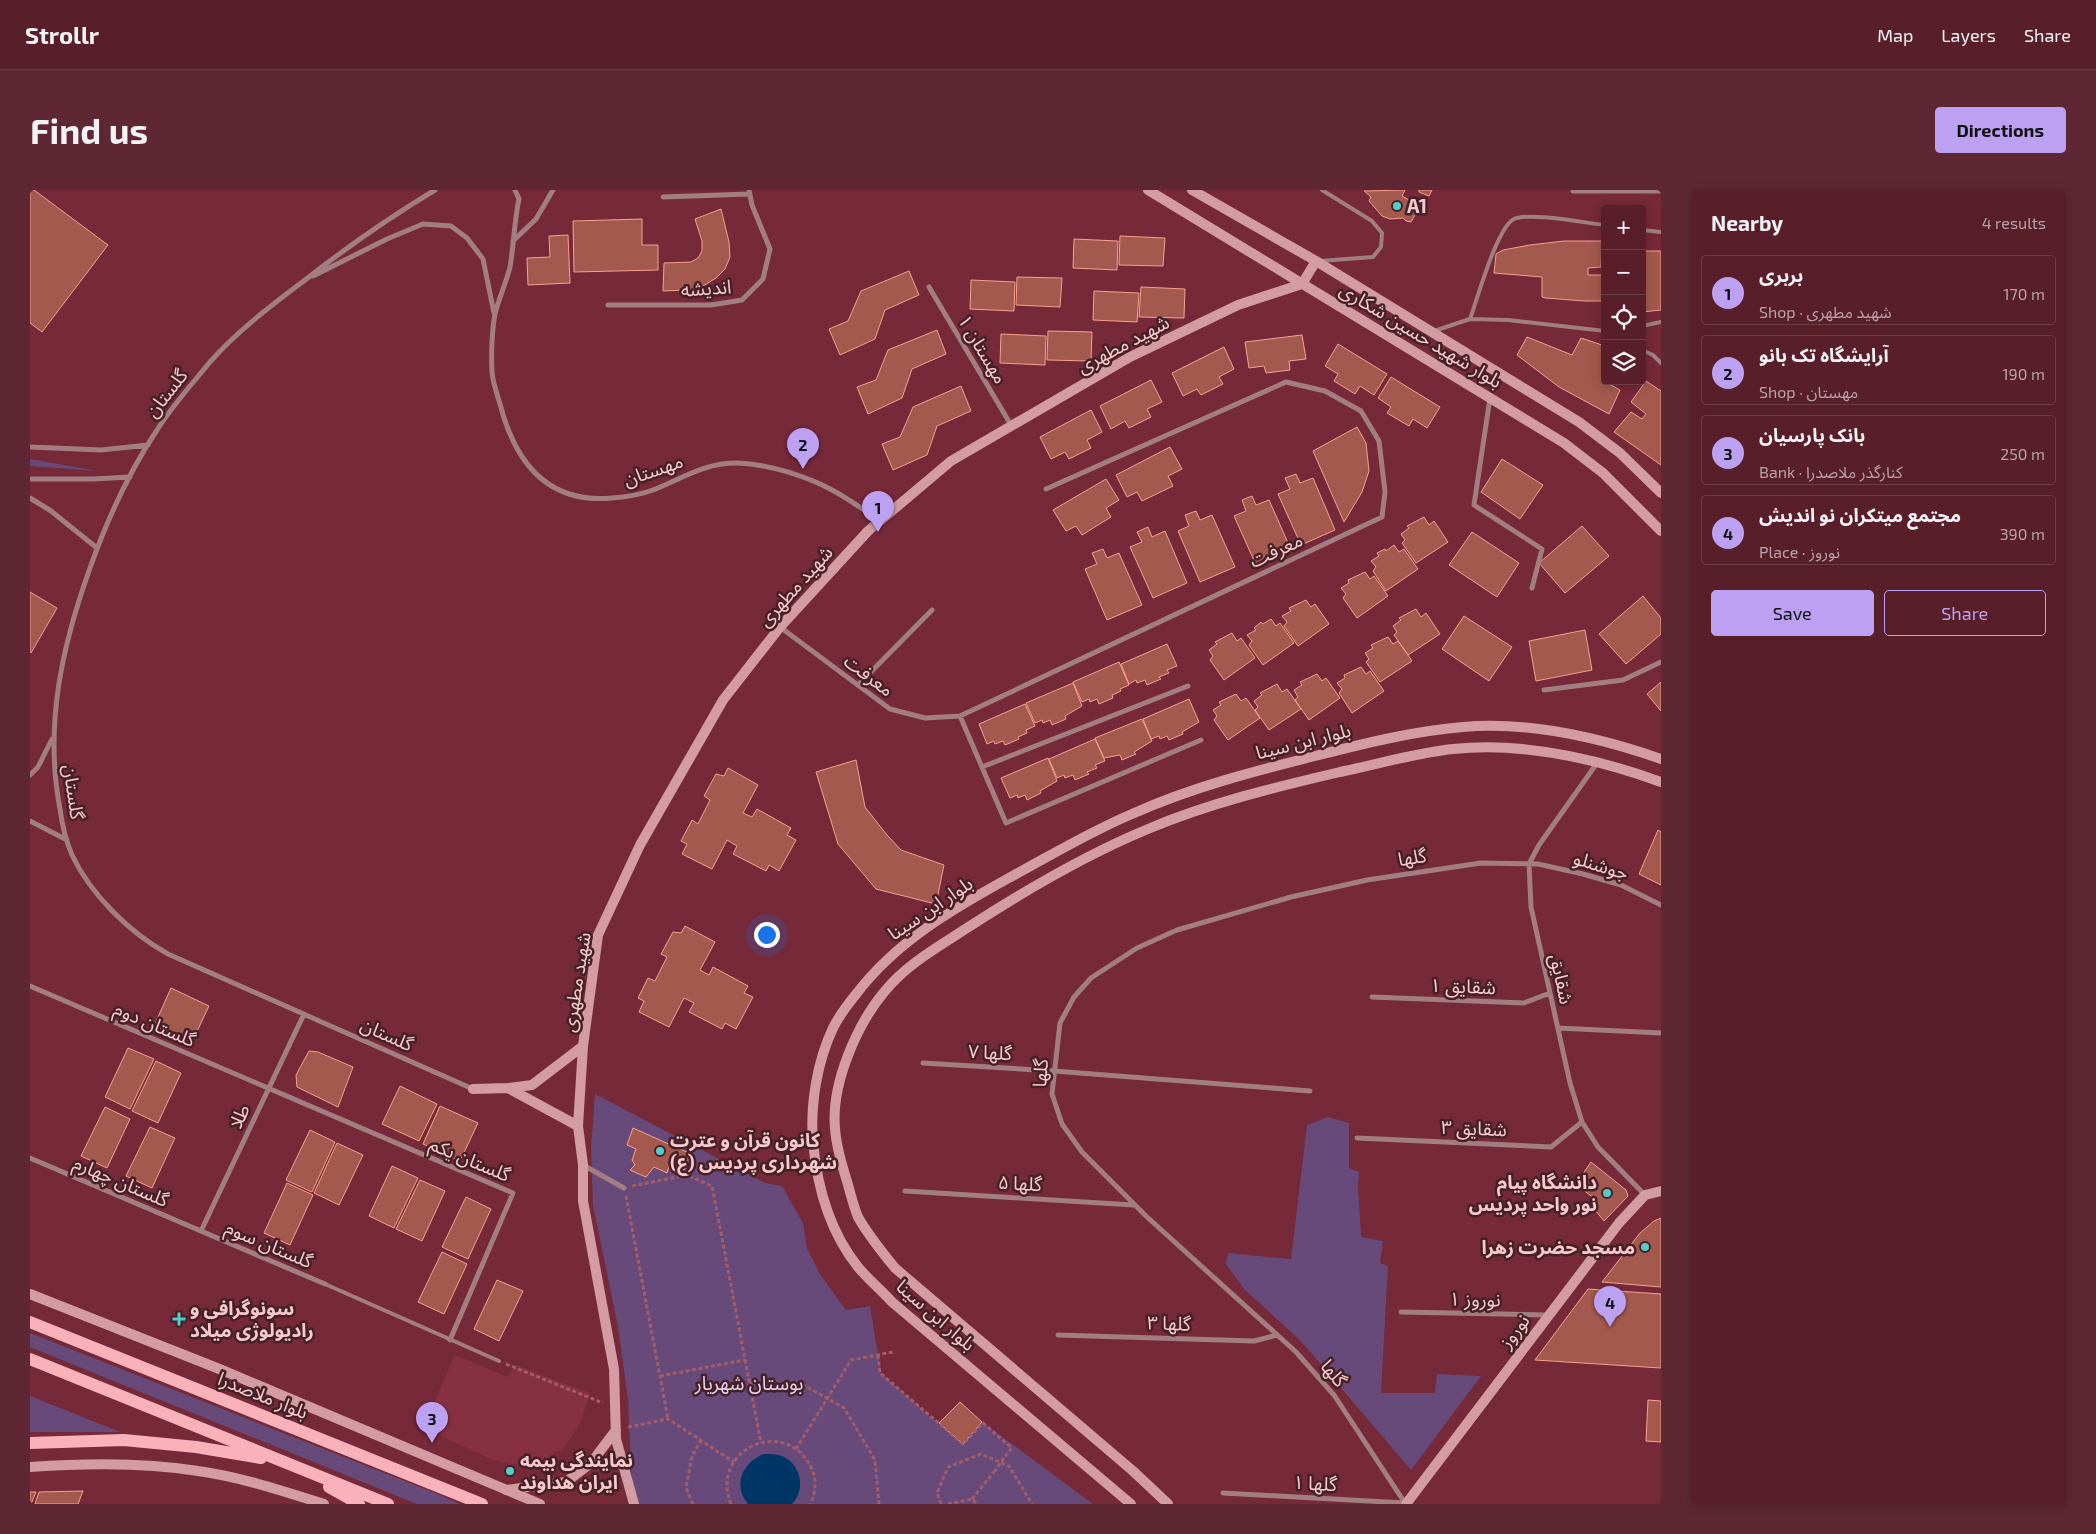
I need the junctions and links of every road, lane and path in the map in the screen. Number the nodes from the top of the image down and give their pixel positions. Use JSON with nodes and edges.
{"nodes":[{"id":1,"x":435,"y":190,"type":"edge"},
{"id":2,"x":515,"y":190,"type":"edge"},
{"id":3,"x":552,"y":190,"type":"edge"},
{"id":4,"x":1148,"y":190,"type":"edge"},
{"id":5,"x":1192,"y":190,"type":"edge"},
{"id":6,"x":1322,"y":190,"type":"edge"},
{"id":7,"x":1573,"y":191,"type":"edge"},
{"id":8,"x":1661,"y":191,"type":"edge"},
{"id":9,"x":749,"y":192,"type":"edge"},
{"id":10,"x":663,"y":197,"type":"dead end"},
{"id":11,"x":1601,"y":225,"type":"edge"},
{"id":12,"x":1646,"y":230,"type":"edge"},
{"id":13,"x":1661,"y":232,"type":"edge"},
{"id":14,"x":512,"y":242,"type":"junction"},
{"id":15,"x":1316,"y":261,"type":"junction"},
{"id":16,"x":304,"y":281,"type":"junction"},
{"id":17,"x":1302,"y":284,"type":"junction"},
{"id":18,"x":928,"y":288,"type":"dead end"},
{"id":19,"x":608,"y":305,"type":"dead end"},
{"id":20,"x":495,"y":316,"type":"junction"},
{"id":21,"x":1470,"y":320,"type":"junction"},
{"id":22,"x":1661,"y":322,"type":"edge"},
{"id":23,"x":1646,"y":325,"type":"edge"},
{"id":24,"x":1433,"y":331,"type":"junction"},
{"id":25,"x":1601,"y":331,"type":"edge"},
{"id":26,"x":1646,"y":352,"type":"edge"},
{"id":27,"x":1661,"y":363,"type":"edge"},
{"id":28,"x":1490,"y":397,"type":"junction"},
{"id":29,"x":1012,"y":426,"type":"junction"},
{"id":30,"x":148,"y":445,"type":"junction"},
{"id":31,"x":30,"y":447,"type":"edge"},
{"id":32,"x":130,"y":477,"type":"junction"},
{"id":33,"x":30,"y":480,"type":"edge"},
{"id":34,"x":1046,"y":489,"type":"dead end"},
{"id":35,"x":1661,"y":493,"type":"edge"},
{"id":36,"x":30,"y":498,"type":"edge"},
{"id":37,"x":880,"y":521,"type":"junction"},
{"id":38,"x":1661,"y":531,"type":"edge"},
{"id":39,"x":97,"y":548,"type":"junction"},
{"id":40,"x":1532,"y":588,"type":"dead end"},
{"id":41,"x":932,"y":610,"type":"dead end"},
{"id":42,"x":780,"y":627,"type":"junction"},
{"id":43,"x":1661,"y":662,"type":"edge"},
{"id":44,"x":858,"y":685,"type":"junction"},
{"id":45,"x":1188,"y":686,"type":"dead end"},
{"id":46,"x":1544,"y":690,"type":"dead end"},
{"id":47,"x":960,"y":716,"type":"junction"},
{"id":48,"x":53,"y":736,"type":"junction"},
{"id":49,"x":1200,"y":740,"type":"dead end"},
{"id":50,"x":1661,"y":759,"type":"edge"},
{"id":51,"x":1597,"y":763,"type":"junction"},
{"id":52,"x":982,"y":767,"type":"junction"},
{"id":53,"x":30,"y":774,"type":"edge"},
{"id":54,"x":1661,"y":782,"type":"edge"},
{"id":55,"x":30,"y":821,"type":"edge"},
{"id":56,"x":67,"y":840,"type":"junction"},
{"id":57,"x":1529,"y":864,"type":"junction"},
{"id":58,"x":1661,"y":905,"type":"edge"},
{"id":59,"x":30,"y":986,"type":"edge"},
{"id":60,"x":1550,"y":993,"type":"junction"},
{"id":61,"x":1372,"y":997,"type":"dead end"},
{"id":62,"x":304,"y":1014,"type":"junction"},
{"id":63,"x":1558,"y":1028,"type":"junction"},
{"id":64,"x":1661,"y":1033,"type":"edge"},
{"id":65,"x":583,"y":1046,"type":"junction"},
{"id":66,"x":923,"y":1063,"type":"dead end"},
{"id":67,"x":1054,"y":1071,"type":"junction"},
{"id":68,"x":508,"y":1088,"type":"junction"},
{"id":69,"x":268,"y":1089,"type":"junction"},
{"id":70,"x":473,"y":1089,"type":"joint"},
{"id":71,"x":1310,"y":1091,"type":"dead end"},
{"id":72,"x":1582,"y":1122,"type":"junction"},
{"id":73,"x":578,"y":1126,"type":"junction"},
{"id":74,"x":1357,"y":1138,"type":"dead end"},
{"id":75,"x":30,"y":1158,"type":"edge"},
{"id":76,"x":583,"y":1165,"type":"junction"},
{"id":77,"x":624,"y":1188,"type":"junction"},
{"id":78,"x":905,"y":1191,"type":"dead end"},
{"id":79,"x":1661,"y":1191,"type":"edge"},
{"id":80,"x":1645,"y":1195,"type":"junction"},
{"id":81,"x":1133,"y":1205,"type":"junction"},
{"id":82,"x":201,"y":1231,"type":"junction"},
{"id":83,"x":324,"y":1284,"type":"joint"},
{"id":84,"x":30,"y":1294,"type":"edge"},
{"id":85,"x":1400,"y":1312,"type":"dead end"},
{"id":86,"x":1548,"y":1315,"type":"junction"},
{"id":87,"x":30,"y":1322,"type":"edge"},
{"id":88,"x":1058,"y":1334,"type":"dead end"},
{"id":89,"x":1278,"y":1335,"type":"junction"},
{"id":90,"x":450,"y":1340,"type":"junction"},
{"id":91,"x":893,"y":1352,"type":"dead end"},
{"id":92,"x":878,"y":1355,"type":"junction"},
{"id":93,"x":30,"y":1359,"type":"edge"},
{"id":94,"x":745,"y":1360,"type":"junction"},
{"id":95,"x":499,"y":1362,"type":"joint"},
{"id":96,"x":660,"y":1376,"type":"junction"},
{"id":97,"x":750,"y":1383,"type":"junction"},
{"id":98,"x":827,"y":1399,"type":"junction"},
{"id":99,"x":615,"y":1408,"type":"junction"},
{"id":100,"x":668,"y":1419,"type":"junction"},
{"id":101,"x":616,"y":1429,"type":"junction"},
{"id":102,"x":701,"y":1440,"type":"junction"},
{"id":103,"x":30,"y":1443,"type":"edge"},
{"id":104,"x":761,"y":1443,"type":"junction"},
{"id":105,"x":796,"y":1449,"type":"junction"},
{"id":106,"x":285,"y":1462,"type":"junction"},
{"id":107,"x":734,"y":1462,"type":"junction"},
{"id":108,"x":30,"y":1467,"type":"edge"},
{"id":109,"x":506,"y":1490,"type":"junction"},
{"id":110,"x":1223,"y":1493,"type":"dead end"},
{"id":111,"x":972,"y":1499,"type":"junction"},
{"id":112,"x":950,"y":1503,"type":"edge"},
{"id":113,"x":1406,"y":1503,"type":"edge"},
{"id":114,"x":324,"y":1504,"type":"edge"},
{"id":115,"x":359,"y":1504,"type":"edge"},
{"id":116,"x":388,"y":1504,"type":"edge"},
{"id":117,"x":482,"y":1504,"type":"edge"},
{"id":118,"x":540,"y":1504,"type":"edge"},
{"id":119,"x":634,"y":1504,"type":"edge"},
{"id":120,"x":693,"y":1504,"type":"edge"},
{"id":121,"x":731,"y":1504,"type":"edge"},
{"id":122,"x":810,"y":1504,"type":"edge"},
{"id":123,"x":879,"y":1504,"type":"edge"},
{"id":124,"x":941,"y":1504,"type":"edge"},
{"id":125,"x":977,"y":1504,"type":"edge"},
{"id":126,"x":1032,"y":1504,"type":"edge"},
{"id":127,"x":1131,"y":1504,"type":"edge"},
{"id":128,"x":1168,"y":1504,"type":"edge"}],
"edges":[{"from":1,"to":16,"type":"street"},
{"from":2,"to":14,"type":"street"},
{"from":3,"to":14,"type":"street"},
{"from":4,"to":17,"type":"main road","name":"بلوار شهید حسین شکاری"},
{"from":5,"to":15,"type":"main road","name":"بلوار شهید حسین شکاری"},
{"from":6,"to":15,"type":"lane"},
{"from":7,"to":8,"type":"street"},
{"from":9,"to":10,"type":"street"},
{"from":9,"to":19,"type":"street","name":"اندیشه"},
{"from":11,"to":21,"type":"lane"},
{"from":12,"to":13,"type":"lane"},
{"from":14,"to":20,"type":"street"},
{"from":15,"to":17,"type":"main road"},
{"from":15,"to":24,"type":"main road","name":"بلوار شهید حسین شکاری"},
{"from":16,"to":20,"type":"street"},
{"from":16,"to":30,"type":"street","name":"گلستان"},
{"from":17,"to":28,"type":"main road","name":"بلوار شهید حسین شکاری"},
{"from":17,"to":29,"type":"main road","name":"شهید مطهری"},
{"from":18,"to":29,"type":"street","name":"مهستان ۱"},
{"from":20,"to":37,"type":"street","name":"مهستان"},
{"from":21,"to":24,"type":"lane"},
{"from":21,"to":25,"type":"lane"},
{"from":22,"to":23,"type":"lane"},
{"from":24,"to":35,"type":"main road","name":"بلوار شهید حسین شکاری"},
{"from":26,"to":27,"type":"lane"},
{"from":28,"to":38,"type":"main road","name":"بلوار شهید حسین شکاری"},
{"from":28,"to":40,"type":"street"},
{"from":29,"to":37,"type":"main road","name":"شهید مطهری"},
{"from":30,"to":31,"type":"street"},
{"from":30,"to":32,"type":"street","name":"گلستان"},
{"from":32,"to":33,"type":"street"},
{"from":32,"to":39,"type":"street","name":"گلستان"},
{"from":34,"to":47,"type":"street","name":"معرفت"},
{"from":36,"to":39,"type":"street"},
{"from":37,"to":42,"type":"main road","name":"شهید مطهری"},
{"from":39,"to":48,"type":"street","name":"گلستان"},
{"from":41,"to":44,"type":"street"},
{"from":42,"to":44,"type":"street","name":"معرفت"},
{"from":42,"to":65,"type":"main road","name":"شهید مطهری"},
{"from":43,"to":46,"type":"street"},
{"from":44,"to":47,"type":"street","name":"معرفت"},
{"from":45,"to":52,"type":"street"},
{"from":47,"to":52,"type":"street"},
{"from":48,"to":53,"type":"street"},
{"from":48,"to":56,"type":"street","name":"گلستان"},
{"from":49,"to":52,"type":"street"},
{"from":50,"to":127,"type":"main road","name":"بلوار ابن سینا"},
{"from":51,"to":54,"type":"main road","name":"بلوار ابن سینا"},
{"from":51,"to":57,"type":"street"},
{"from":51,"to":128,"type":"main road","name":"بلوار ابن سینا"},
{"from":55,"to":56,"type":"street"},
{"from":56,"to":62,"type":"street","name":"گلستان"},
{"from":57,"to":58,"type":"street","name":"جوشنلو"},
{"from":57,"to":60,"type":"street","name":"شقایق"},
{"from":57,"to":67,"type":"street","name":"گلها"},
{"from":59,"to":69,"type":"street","name":"گلستان دوم"},
{"from":60,"to":61,"type":"street","name":"شقایق ۱"},
{"from":60,"to":63,"type":"street","name":"شقایق"},
{"from":62,"to":69,"type":"street","name":"طلا"},
{"from":62,"to":70,"type":"street","name":"گلستان"},
{"from":63,"to":64,"type":"street"},
{"from":63,"to":72,"type":"street","name":"شقایق"},
{"from":65,"to":68,"type":"main road"},
{"from":65,"to":73,"type":"main road","name":"شهید مطهری"},
{"from":66,"to":67,"type":"street","name":"گلها ۷"},
{"from":67,"to":71,"type":"street","name":"گلها ۷"},
{"from":67,"to":81,"type":"street","name":"گلها"},
{"from":68,"to":70,"type":"main road"},
{"from":68,"to":73,"type":"main road"},
{"from":69,"to":82,"type":"street","name":"طلا"},
{"from":69,"to":90,"type":"street","name":"گلستان یکم"},
{"from":72,"to":74,"type":"street","name":"شقایق ۳"},
{"from":72,"to":80,"type":"street","name":"شقایق"},
{"from":73,"to":76,"type":"main road","name":"شهید مطهری"},
{"from":75,"to":82,"type":"street","name":"گلستان چهارم"},
{"from":76,"to":77,"type":"street"},
{"from":76,"to":99,"type":"main road","name":"شهید مطهری"},
{"from":77,"to":94,"type":"path"},
{"from":77,"to":96,"type":"path"},
{"from":78,"to":81,"type":"street","name":"گلها ۵"},
{"from":79,"to":80,"type":"main road"},
{"from":80,"to":86,"type":"main road","name":"نوروز"},
{"from":81,"to":89,"type":"street","name":"گلها"},
{"from":82,"to":83,"type":"street","name":"گلستان سوم"},
{"from":83,"to":90,"type":"lane"},
{"from":84,"to":109,"type":"main road"},
{"from":85,"to":86,"type":"street","name":"نوروز ۱"},
{"from":86,"to":113,"type":"main road","name":"نوروز"},
{"from":87,"to":117,"type":"main road","name":"بلوار ملاصدرا"},
{"from":88,"to":89,"type":"street","name":"گلها ۳"},
{"from":89,"to":113,"type":"street","name":"گلها"},
{"from":90,"to":95,"type":"lane"},
{"from":91,"to":92,"type":"path"},
{"from":92,"to":98,"type":"path"},
{"from":92,"to":111,"type":"path","bridge":true},
{"from":93,"to":106,"type":"main road"},
{"from":94,"to":96,"type":"path"},
{"from":94,"to":97,"type":"path"},
{"from":95,"to":99,"type":"path"},
{"from":96,"to":100,"type":"path"},
{"from":97,"to":98,"type":"path"},
{"from":97,"to":104,"type":"path"},
{"from":98,"to":105,"type":"path"},
{"from":98,"to":123,"type":"path"},
{"from":99,"to":101,"type":"main road","name":"شهید مطهری"},
{"from":100,"to":101,"type":"path"},
{"from":100,"to":102,"type":"path"},
{"from":101,"to":109,"type":"main road"},
{"from":101,"to":119,"type":"main road","name":"شهید مطهری"},
{"from":102,"to":107,"type":"path"},
{"from":102,"to":120,"type":"path"},
{"from":103,"to":106,"type":"main road"},
{"from":104,"to":105,"type":"path"},
{"from":104,"to":107,"type":"path"},
{"from":105,"to":122,"type":"path"},
{"from":106,"to":115,"type":"main road"},
{"from":106,"to":116,"type":"main road"},
{"from":107,"to":121,"type":"path"},
{"from":108,"to":114,"type":"main road"},
{"from":109,"to":118,"type":"main road"},
{"from":110,"to":113,"type":"street","name":"گلها ۱"},
{"from":111,"to":112,"type":"path"},
{"from":111,"to":125,"type":"path"},
{"from":124,"to":126,"type":"path"}]}
